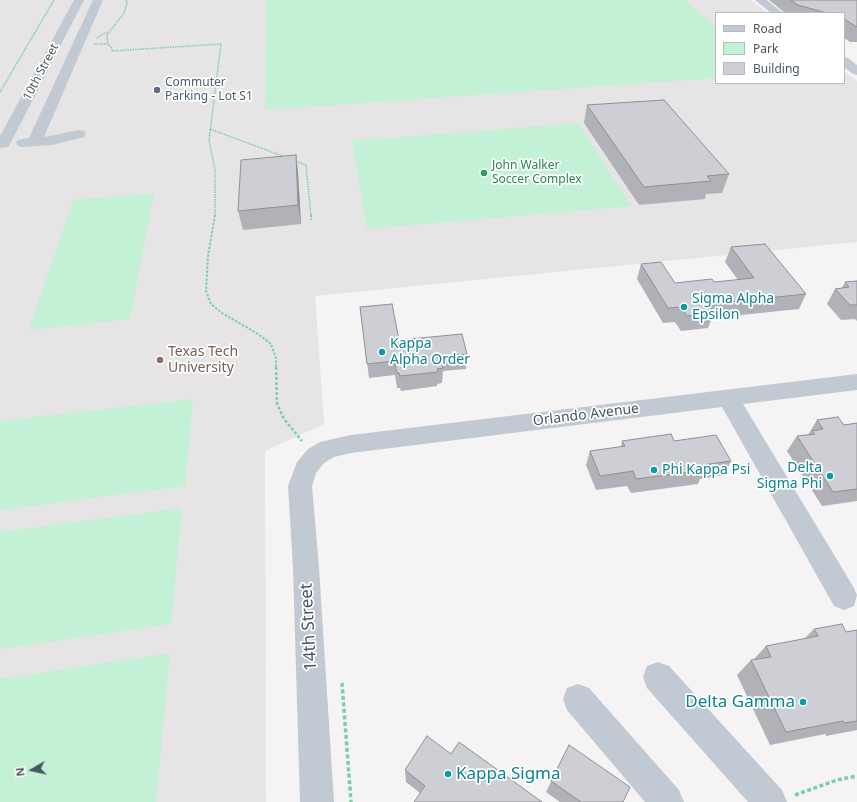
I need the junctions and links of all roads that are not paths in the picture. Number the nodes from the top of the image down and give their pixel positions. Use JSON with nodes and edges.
{"nodes":[{"id":1,"x":79,"y":0,"type":"edge"},
{"id":2,"x":98,"y":0,"type":"edge"},
{"id":3,"x":760,"y":0,"type":"edge"},
{"id":4,"x":777,"y":12,"type":"edge"},
{"id":5,"x":845,"y":62,"type":"edge"},
{"id":6,"x":857,"y":71,"type":"edge"},
{"id":7,"x":3,"y":139,"type":"edge"},
{"id":8,"x":857,"y":382,"type":"edge"},
{"id":9,"x":728,"y":398,"type":"junction"},
{"id":10,"x":316,"y":456,"type":"joint"},
{"id":11,"x":844,"y":597,"type":"dead end"},
{"id":12,"x":658,"y":677,"type":"dead end"},
{"id":13,"x":578,"y":699,"type":"dead end"},
{"id":14,"x":778,"y":798,"type":"edge"},
{"id":15,"x":317,"y":802,"type":"edge"},
{"id":16,"x":667,"y":802,"type":"edge"}],
"edges":[{"from":1,"to":7,"type":"street","name":"10th Street"},
{"from":2,"to":7,"type":"street","name":"10th Street"},
{"from":3,"to":4,"type":"street"},
{"from":5,"to":6,"type":"street"},
{"from":8,"to":9,"type":"street","name":"Orlando Avenue"},
{"from":9,"to":10,"type":"street","name":"Orlando Avenue"},
{"from":9,"to":11,"type":"street"},
{"from":10,"to":15,"type":"street","name":"14th Street"},
{"from":12,"to":14,"type":"street"},
{"from":13,"to":16,"type":"street"}]}
